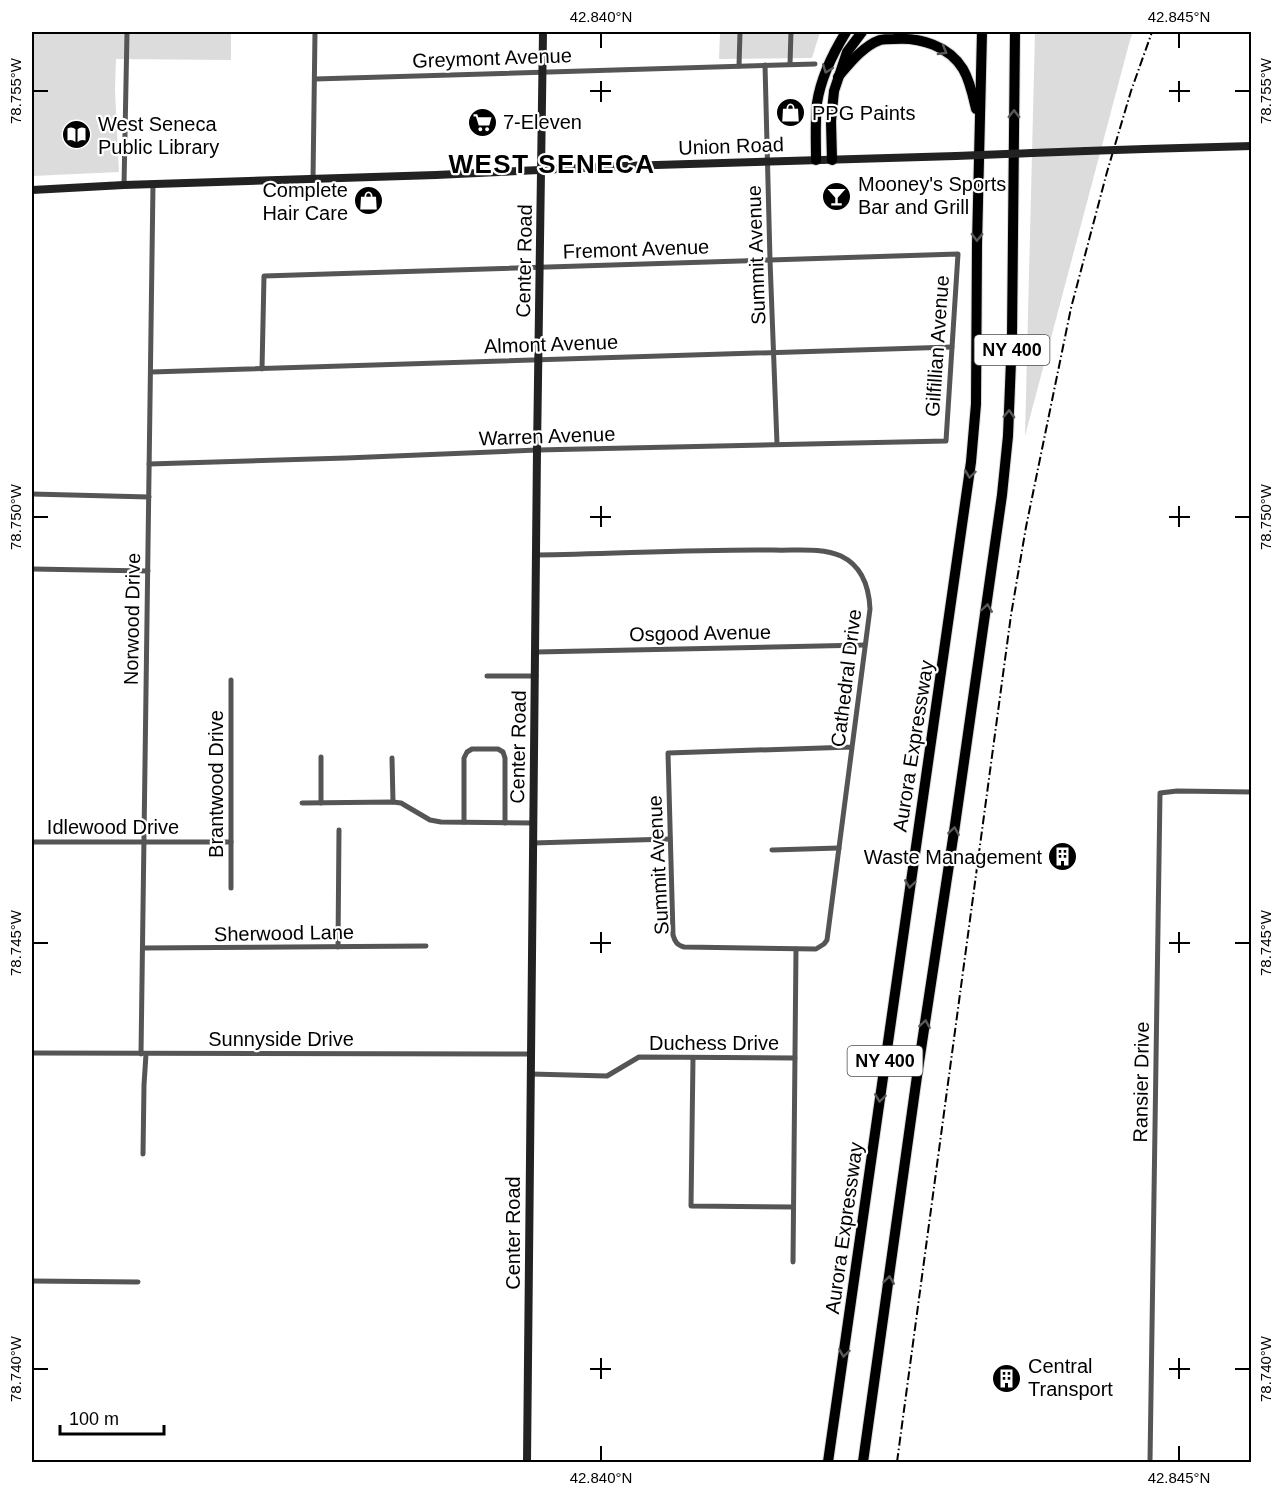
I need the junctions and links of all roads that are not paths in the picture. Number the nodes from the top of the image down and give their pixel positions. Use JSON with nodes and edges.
{"nodes":[{"id":1,"x":127,"y":32,"type":"edge"},
{"id":2,"x":315,"y":32,"type":"edge"},
{"id":3,"x":543,"y":32,"type":"edge"},
{"id":4,"x":740,"y":32,"type":"edge"},
{"id":5,"x":791,"y":32,"type":"edge"},
{"id":6,"x":862,"y":32,"type":"edge"},
{"id":7,"x":982,"y":32,"type":"edge"},
{"id":8,"x":1015,"y":32,"type":"edge"},
{"id":9,"x":845,"y":34,"type":"edge"},
{"id":10,"x":790,"y":64,"type":"junction"},
{"id":11,"x":815,"y":64,"type":"dead end"},
{"id":12,"x":765,"y":65,"type":"junction"},
{"id":13,"x":739,"y":66,"type":"junction"},
{"id":14,"x":543,"y":72,"type":"junction"},
{"id":15,"x":838,"y":77,"type":"junction"},
{"id":16,"x":315,"y":79,"type":"junction"},
{"id":17,"x":980,"y":125,"type":"junction"},
{"id":18,"x":1251,"y":146,"type":"edge"},
{"id":19,"x":816,"y":160,"type":"junction"},
{"id":20,"x":832,"y":160,"type":"junction"},
{"id":21,"x":767,"y":162,"type":"junction"},
{"id":22,"x":542,"y":170,"type":"junction"},
{"id":23,"x":313,"y":179,"type":"junction"},
{"id":24,"x":153,"y":184,"type":"junction"},
{"id":25,"x":124,"y":185,"type":"junction"},
{"id":26,"x":32,"y":190,"type":"edge"},
{"id":27,"x":958,"y":254,"type":"joint"},
{"id":28,"x":770,"y":260,"type":"junction"},
{"id":29,"x":540,"y":267,"type":"junction"},
{"id":30,"x":952,"y":347,"type":"junction"},
{"id":31,"x":774,"y":352,"type":"junction"},
{"id":32,"x":538,"y":360,"type":"junction"},
{"id":33,"x":262,"y":369,"type":"junction"},
{"id":34,"x":150,"y":372,"type":"junction"},
{"id":35,"x":946,"y":441,"type":"joint"},
{"id":36,"x":777,"y":444,"type":"junction"},
{"id":37,"x":537,"y":450,"type":"junction"},
{"id":38,"x":149,"y":464,"type":"junction"},
{"id":39,"x":32,"y":494,"type":"edge"},
{"id":40,"x":149,"y":497,"type":"junction"},
{"id":41,"x":536,"y":555,"type":"junction"},
{"id":42,"x":32,"y":569,"type":"edge"},
{"id":43,"x":148,"y":572,"type":"junction"},
{"id":44,"x":866,"y":645,"type":"junction"},
{"id":45,"x":536,"y":652,"type":"junction"},
{"id":46,"x":487,"y":676,"type":"dead end"},
{"id":47,"x":536,"y":676,"type":"junction"},
{"id":48,"x":231,"y":680,"type":"dead end"},
{"id":49,"x":852,"y":747,"type":"junction"},
{"id":50,"x":321,"y":757,"type":"dead end"},
{"id":51,"x":392,"y":758,"type":"dead end"},
{"id":52,"x":1251,"y":792,"type":"edge"},
{"id":53,"x":393,"y":802,"type":"junction"},
{"id":54,"x":321,"y":803,"type":"junction"},
{"id":55,"x":302,"y":804,"type":"dead end"},
{"id":56,"x":465,"y":822,"type":"junction"},
{"id":57,"x":506,"y":823,"type":"junction"},
{"id":58,"x":534,"y":823,"type":"junction"},
{"id":59,"x":339,"y":830,"type":"dead end"},
{"id":60,"x":670,"y":839,"type":"junction"},
{"id":61,"x":32,"y":842,"type":"edge"},
{"id":62,"x":145,"y":843,"type":"junction"},
{"id":63,"x":231,"y":843,"type":"junction"},
{"id":64,"x":533,"y":843,"type":"junction"},
{"id":65,"x":839,"y":848,"type":"junction"},
{"id":66,"x":772,"y":850,"type":"dead end"},
{"id":67,"x":231,"y":888,"type":"dead end"},
{"id":68,"x":426,"y":946,"type":"dead end"},
{"id":69,"x":338,"y":947,"type":"junction"},
{"id":70,"x":143,"y":948,"type":"junction"},
{"id":71,"x":796,"y":949,"type":"junction"},
{"id":72,"x":32,"y":1053,"type":"edge"},
{"id":73,"x":143,"y":1054,"type":"junction"},
{"id":74,"x":531,"y":1054,"type":"junction"},
{"id":75,"x":693,"y":1058,"type":"junction"},
{"id":76,"x":795,"y":1058,"type":"junction"},
{"id":77,"x":531,"y":1074,"type":"junction"},
{"id":78,"x":143,"y":1154,"type":"dead end"},
{"id":79,"x":793,"y":1207,"type":"junction"},
{"id":80,"x":793,"y":1262,"type":"dead end"},
{"id":81,"x":32,"y":1281,"type":"edge"},
{"id":82,"x":138,"y":1282,"type":"dead end"},
{"id":83,"x":527,"y":1462,"type":"edge"},
{"id":84,"x":828,"y":1462,"type":"edge"},
{"id":85,"x":864,"y":1462,"type":"edge"},
{"id":86,"x":1150,"y":1462,"type":"edge"}],
"edges":[{"from":1,"to":25,"type":"street"},
{"from":2,"to":16,"type":"street"},
{"from":3,"to":14,"type":"main road","name":"Center Road"},
{"from":4,"to":13,"type":"street"},
{"from":5,"to":10,"type":"street"},
{"from":6,"to":15,"type":"highway"},
{"from":7,"to":17,"type":"highway","name":"Aurora Expressway","number":"NY 400"},
{"from":85,"to":8,"type":"highway","number":"NY 400","one_way":true},
{"from":9,"to":19,"type":"highway","one_way":true},
{"from":10,"to":11,"type":"street","name":"Greymont Avenue"},
{"from":10,"to":12,"type":"street","name":"Greymont Avenue"},
{"from":12,"to":13,"type":"street","name":"Greymont Avenue"},
{"from":12,"to":21,"type":"street","name":"Summit Avenue"},
{"from":13,"to":14,"type":"street","name":"Greymont Avenue"},
{"from":14,"to":16,"type":"street","name":"Greymont Avenue"},
{"from":14,"to":22,"type":"main road","name":"Center Road"},
{"from":15,"to":17,"type":"highway","one_way":true},
{"from":15,"to":20,"type":"highway"},
{"from":16,"to":23,"type":"street"},
{"from":17,"to":84,"type":"highway","name":"Aurora Expressway","number":"NY 400","one_way":true},
{"from":18,"to":20,"type":"main road","name":"Union Road","bridge":true},
{"from":19,"to":20,"type":"main road","name":"Union Road"},
{"from":19,"to":21,"type":"main road","name":"Union Road"},
{"from":21,"to":22,"type":"main road","name":"Union Road"},
{"from":21,"to":28,"type":"street","name":"Summit Avenue"},
{"from":22,"to":23,"type":"main road","name":"Union Road"},
{"from":22,"to":29,"type":"main road","name":"Center Road"},
{"from":23,"to":24,"type":"main road","name":"Union Road"},
{"from":24,"to":25,"type":"main road","name":"Union Road"},
{"from":24,"to":34,"type":"street","name":"Norwood Drive"},
{"from":25,"to":26,"type":"main road","name":"Union Road"},
{"from":27,"to":28,"type":"street","name":"Fremont Avenue"},
{"from":27,"to":30,"type":"street","name":"Gilfillian Avenue"},
{"from":28,"to":29,"type":"street","name":"Fremont Avenue"},
{"from":28,"to":31,"type":"street","name":"Summit Avenue"},
{"from":29,"to":32,"type":"main road","name":"Center Road"},
{"from":29,"to":33,"type":"street","name":"Fremont Avenue"},
{"from":30,"to":31,"type":"street","name":"Almont Avenue"},
{"from":30,"to":35,"type":"street","name":"Gilfillian Avenue"},
{"from":31,"to":32,"type":"street","name":"Almont Avenue"},
{"from":31,"to":36,"type":"street","name":"Summit Avenue"},
{"from":32,"to":33,"type":"street","name":"Almont Avenue"},
{"from":32,"to":37,"type":"main road","name":"Center Road"},
{"from":33,"to":34,"type":"street","name":"Almont Avenue"},
{"from":34,"to":38,"type":"street","name":"Norwood Drive"},
{"from":35,"to":36,"type":"street","name":"Warren Avenue"},
{"from":36,"to":37,"type":"street","name":"Warren Avenue"},
{"from":37,"to":38,"type":"street","name":"Warren Avenue"},
{"from":37,"to":41,"type":"main road","name":"Center Road"},
{"from":38,"to":40,"type":"street","name":"Norwood Drive"},
{"from":39,"to":40,"type":"street"},
{"from":40,"to":43,"type":"street","name":"Norwood Drive"},
{"from":41,"to":44,"type":"street","name":"Cathedral Drive"},
{"from":41,"to":45,"type":"main road","name":"Center Road"},
{"from":42,"to":43,"type":"street"},
{"from":43,"to":62,"type":"street","name":"Norwood Drive"},
{"from":44,"to":45,"type":"street","name":"Osgood Avenue"},
{"from":44,"to":49,"type":"street","name":"Cathedral Drive"},
{"from":45,"to":47,"type":"main road","name":"Center Road"},
{"from":46,"to":47,"type":"street"},
{"from":47,"to":58,"type":"main road","name":"Center Road"},
{"from":48,"to":63,"type":"street","name":"Brantwood Drive"},
{"from":49,"to":60,"type":"street","name":"Summit Avenue"},
{"from":49,"to":65,"type":"street","name":"Cathedral Drive"},
{"from":50,"to":54,"type":"street"},
{"from":51,"to":53,"type":"street"},
{"from":52,"to":86,"type":"street","name":"Ransier Drive"},
{"from":53,"to":54,"type":"street"},
{"from":53,"to":56,"type":"street"},
{"from":54,"to":55,"type":"street"},
{"from":56,"to":57,"type":"street"},
{"from":56,"to":57,"type":"street"},
{"from":57,"to":58,"type":"street"},
{"from":58,"to":64,"type":"main road","name":"Center Road"},
{"from":59,"to":69,"type":"street"},
{"from":60,"to":64,"type":"street"},
{"from":60,"to":71,"type":"street","name":"Summit Avenue"},
{"from":61,"to":62,"type":"street","name":"Idlewood Drive"},
{"from":62,"to":63,"type":"street","name":"Idlewood Drive"},
{"from":62,"to":70,"type":"street","name":"Norwood Drive"},
{"from":63,"to":67,"type":"street","name":"Brantwood Drive"},
{"from":64,"to":74,"type":"main road","name":"Center Road"},
{"from":65,"to":66,"type":"street"},
{"from":65,"to":71,"type":"street","name":"Cathedral Drive"},
{"from":68,"to":69,"type":"street","name":"Sherwood Lane"},
{"from":69,"to":70,"type":"street","name":"Sherwood Lane"},
{"from":70,"to":73,"type":"street","name":"Norwood Drive"},
{"from":71,"to":76,"type":"street"},
{"from":72,"to":73,"type":"street","name":"Sunnyside Drive"},
{"from":73,"to":74,"type":"street","name":"Sunnyside Drive"},
{"from":73,"to":78,"type":"street","name":"Norwood Drive"},
{"from":74,"to":77,"type":"main road","name":"Center Road"},
{"from":75,"to":76,"type":"street","name":"Duchess Drive"},
{"from":75,"to":77,"type":"street","name":"Duchess Drive"},
{"from":75,"to":79,"type":"street"},
{"from":76,"to":79,"type":"street"},
{"from":77,"to":83,"type":"main road","name":"Center Road"},
{"from":79,"to":80,"type":"street"},
{"from":81,"to":82,"type":"street"}]}
